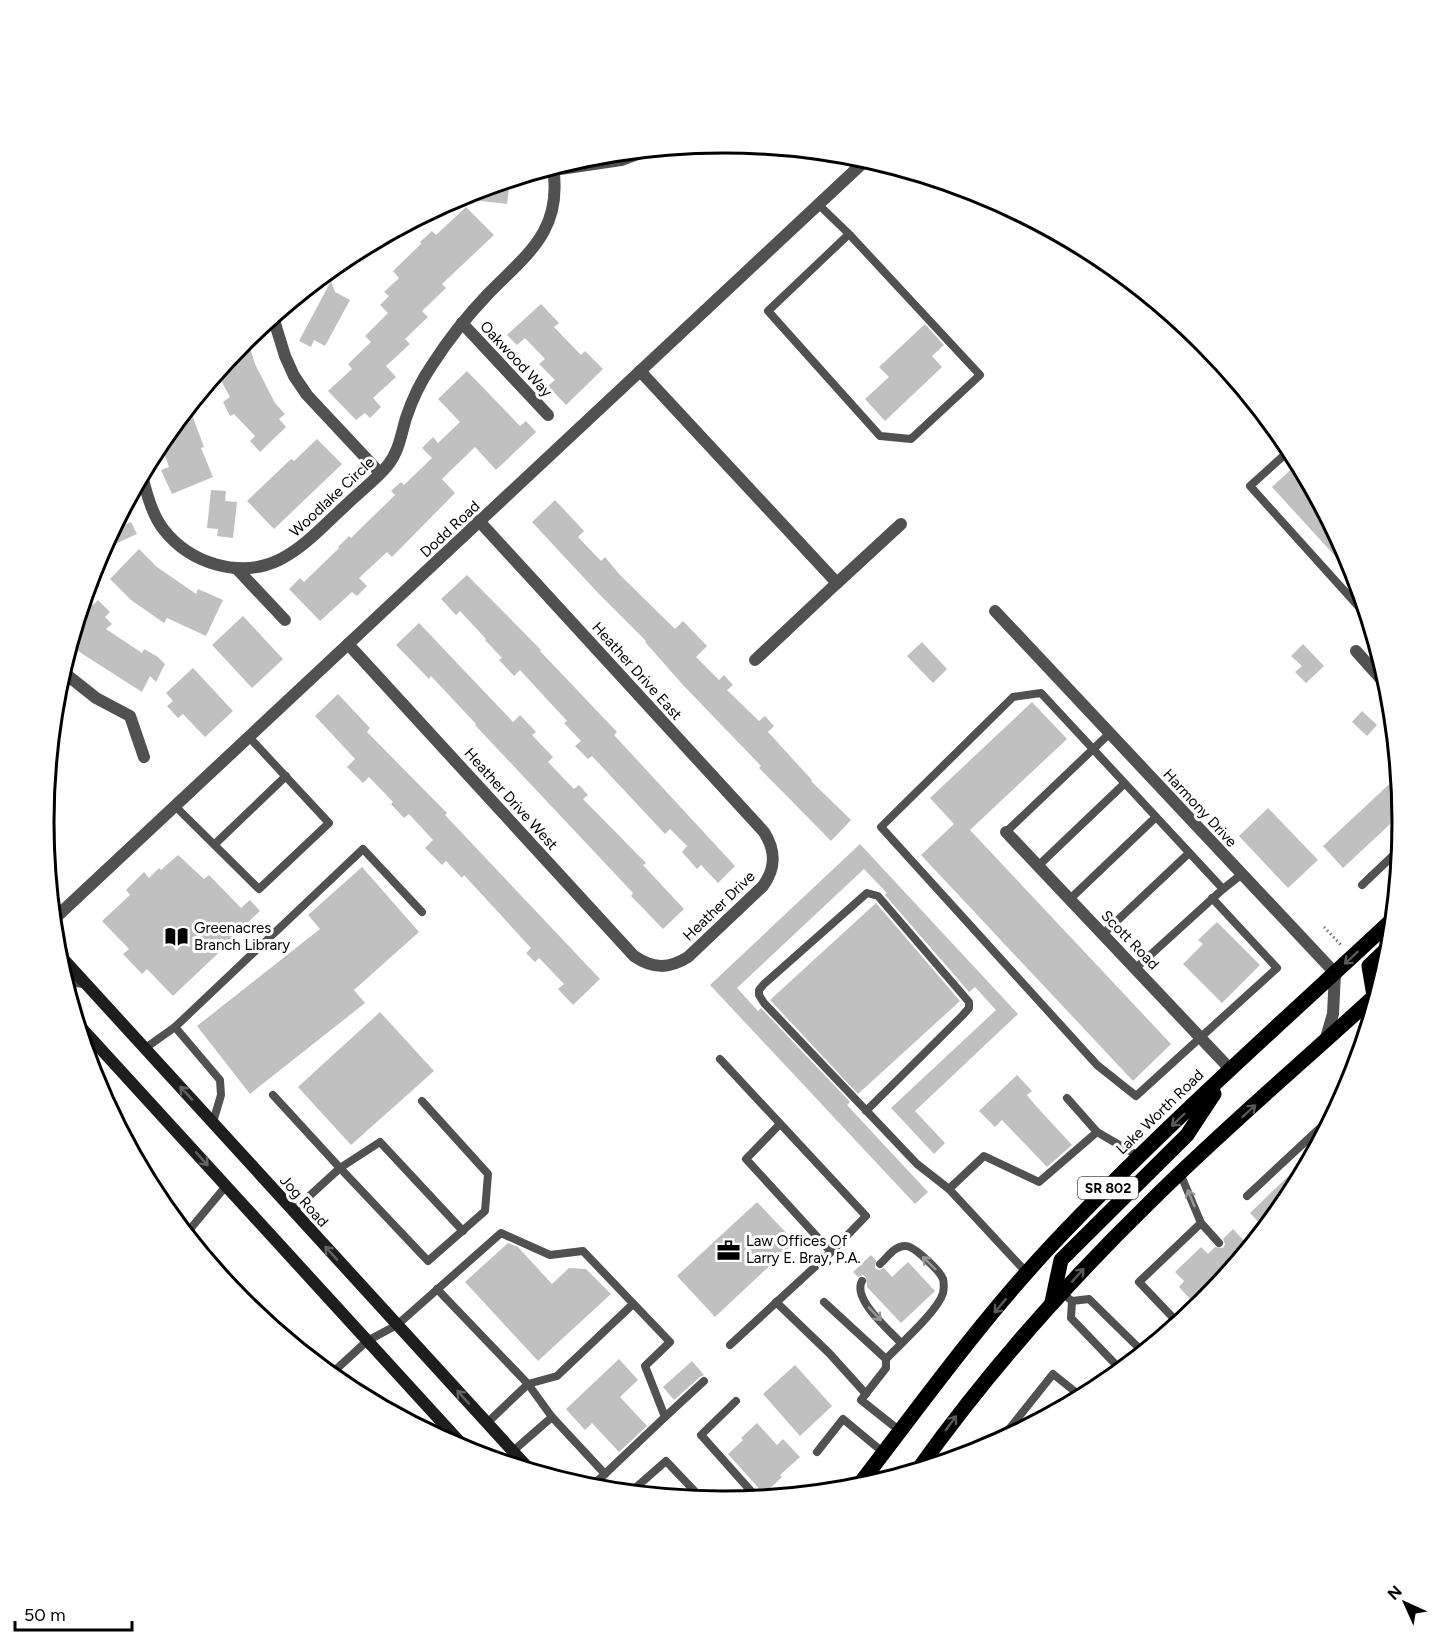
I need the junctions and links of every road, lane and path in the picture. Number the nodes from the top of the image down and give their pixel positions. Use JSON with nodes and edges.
{"nodes":[{"id":1,"x":858,"y":167,"type":"edge"},
{"id":2,"x":553,"y":175,"type":"edge"},
{"id":3,"x":818,"y":204,"type":"junction"},
{"id":4,"x":849,"y":234,"type":"junction"},
{"id":5,"x":462,"y":323,"type":"junction"},
{"id":6,"x":276,"y":325,"type":"edge"},
{"id":7,"x":640,"y":371,"type":"junction"},
{"id":8,"x":548,"y":415,"type":"dead end"},
{"id":9,"x":1283,"y":456,"type":"edge"},
{"id":10,"x":380,"y":473,"type":"junction"},
{"id":11,"x":145,"y":486,"type":"edge"},
{"id":12,"x":479,"y":521,"type":"junction"},
{"id":13,"x":901,"y":524,"type":"dead end"},
{"id":14,"x":236,"y":568,"type":"junction"},
{"id":15,"x":837,"y":583,"type":"junction"},
{"id":16,"x":1356,"y":603,"type":"edge"},
{"id":17,"x":995,"y":611,"type":"dead end"},
{"id":18,"x":285,"y":620,"type":"dead end"},
{"id":19,"x":348,"y":644,"type":"junction"},
{"id":20,"x":1356,"y":651,"type":"dead end"},
{"id":21,"x":755,"y":660,"type":"dead end"},
{"id":22,"x":1376,"y":673,"type":"edge"},
{"id":23,"x":70,"y":678,"type":"edge"},
{"id":24,"x":1110,"y":734,"type":"junction"},
{"id":25,"x":249,"y":737,"type":"junction"},
{"id":26,"x":1092,"y":750,"type":"junction"},
{"id":27,"x":144,"y":757,"type":"dead end"},
{"id":28,"x":286,"y":776,"type":"junction"},
{"id":29,"x":1124,"y":784,"type":"junction"},
{"id":30,"x":175,"y":806,"type":"junction"},
{"id":31,"x":1155,"y":817,"type":"junction"},
{"id":32,"x":1006,"y":832,"type":"joint"},
{"id":33,"x":770,"y":842,"type":"joint"},
{"id":34,"x":215,"y":844,"type":"junction"},
{"id":35,"x":1190,"y":853,"type":"junction"},
{"id":36,"x":1392,"y":856,"type":"edge"},
{"id":37,"x":1038,"y":866,"type":"junction"},
{"id":38,"x":1242,"y":874,"type":"junction"},
{"id":39,"x":1362,"y":885,"type":"dead end"},
{"id":40,"x":1223,"y":889,"type":"junction"},
{"id":41,"x":1212,"y":898,"type":"junction"},
{"id":42,"x":1070,"y":899,"type":"junction"},
{"id":43,"x":422,"y":912,"type":"dead end"},
{"id":44,"x":60,"y":913,"type":"edge"},
{"id":45,"x":1324,"y":927,"type":"dead end"},
{"id":46,"x":1384,"y":927,"type":"edge"},
{"id":47,"x":1103,"y":934,"type":"junction"},
{"id":48,"x":1341,"y":945,"type":"dead end"},
{"id":49,"x":1379,"y":956,"type":"edge"},
{"id":50,"x":656,"y":967,"type":"joint"},
{"id":51,"x":70,"y":968,"type":"edge"},
{"id":52,"x":1136,"y":968,"type":"junction"},
{"id":53,"x":1335,"y":973,"type":"junction"},
{"id":54,"x":73,"y":980,"type":"edge"},
{"id":55,"x":83,"y":982,"type":"junction"},
{"id":56,"x":1373,"y":982,"type":"edge"},
{"id":57,"x":1368,"y":1003,"type":"edge"},
{"id":58,"x":1358,"y":1011,"type":"junction"},
{"id":59,"x":1364,"y":1017,"type":"edge"},
{"id":60,"x":175,"y":1027,"type":"junction"},
{"id":61,"x":90,"y":1037,"type":"edge"},
{"id":62,"x":1201,"y":1038,"type":"junction"},
{"id":63,"x":1324,"y":1043,"type":"junction"},
{"id":64,"x":144,"y":1049,"type":"junction"},
{"id":65,"x":720,"y":1059,"type":"dead end"},
{"id":66,"x":1231,"y":1070,"type":"junction"},
{"id":67,"x":273,"y":1095,"type":"dead end"},
{"id":68,"x":1067,"y":1098,"type":"dead end"},
{"id":69,"x":422,"y":1101,"type":"dead end"},
{"id":70,"x":866,"y":1111,"type":"junction"},
{"id":71,"x":213,"y":1122,"type":"junction"},
{"id":72,"x":780,"y":1124,"type":"junction"},
{"id":73,"x":1097,"y":1132,"type":"junction"},
{"id":74,"x":1313,"y":1139,"type":"edge"},
{"id":75,"x":1140,"y":1157,"type":"junction"},
{"id":76,"x":340,"y":1168,"type":"junction"},
{"id":77,"x":1180,"y":1173,"type":"junction"},
{"id":78,"x":226,"y":1186,"type":"junction"},
{"id":79,"x":949,"y":1189,"type":"junction"},
{"id":80,"x":1247,"y":1196,"type":"dead end"},
{"id":81,"x":293,"y":1211,"type":"junction"},
{"id":82,"x":1201,"y":1223,"type":"junction"},
{"id":83,"x":191,"y":1228,"type":"edge"},
{"id":84,"x":463,"y":1230,"type":"junction"},
{"id":85,"x":1219,"y":1243,"type":"dead end"},
{"id":86,"x":831,"y":1252,"type":"junction"},
{"id":87,"x":880,"y":1264,"type":"dead end"},
{"id":88,"x":1028,"y":1273,"type":"junction"},
{"id":89,"x":862,"y":1281,"type":"dead end"},
{"id":90,"x":437,"y":1289,"type":"junction"},
{"id":91,"x":1067,"y":1297,"type":"junction"},
{"id":92,"x":776,"y":1302,"type":"junction"},
{"id":93,"x":824,"y":1302,"type":"dead end"},
{"id":94,"x":633,"y":1304,"type":"junction"},
{"id":95,"x":1051,"y":1305,"type":"junction"},
{"id":96,"x":1173,"y":1318,"type":"edge"},
{"id":97,"x":397,"y":1325,"type":"junction"},
{"id":98,"x":368,"y":1341,"type":"junction"},
{"id":99,"x":902,"y":1342,"type":"junction"},
{"id":100,"x":730,"y":1345,"type":"dead end"},
{"id":101,"x":1139,"y":1348,"type":"edge"},
{"id":102,"x":886,"y":1359,"type":"junction"},
{"id":103,"x":1116,"y":1365,"type":"edge"},
{"id":104,"x":337,"y":1369,"type":"edge"},
{"id":105,"x":704,"y":1381,"type":"dead end"},
{"id":106,"x":528,"y":1384,"type":"junction"},
{"id":107,"x":1075,"y":1392,"type":"edge"},
{"id":108,"x":866,"y":1394,"type":"junction"},
{"id":109,"x":736,"y":1401,"type":"dead end"},
{"id":110,"x":552,"y":1417,"type":"junction"},
{"id":111,"x":665,"y":1417,"type":"junction"},
{"id":112,"x":487,"y":1423,"type":"junction"},
{"id":113,"x":1011,"y":1427,"type":"edge"},
{"id":114,"x":900,"y":1431,"type":"junction"},
{"id":115,"x":454,"y":1435,"type":"edge"},
{"id":116,"x":513,"y":1451,"type":"junction"},
{"id":117,"x":817,"y":1452,"type":"dead end"},
{"id":118,"x":884,"y":1453,"type":"junction"},
{"id":119,"x":521,"y":1460,"type":"edge"},
{"id":120,"x":924,"y":1461,"type":"edge"},
{"id":121,"x":605,"y":1474,"type":"junction"},
{"id":122,"x":866,"y":1476,"type":"edge"},
{"id":123,"x":599,"y":1480,"type":"edge"},
{"id":124,"x":637,"y":1486,"type":"edge"},
{"id":125,"x":695,"y":1491,"type":"edge"},
{"id":126,"x":751,"y":1491,"type":"edge"}],
"edges":[{"from":1,"to":3,"type":"street","name":"Dodd Road"},
{"from":2,"to":5,"type":"street","name":"Woodlake Circle"},
{"from":3,"to":4,"type":"lane"},
{"from":3,"to":7,"type":"street","name":"Dodd Road"},
{"from":4,"to":4,"type":"lane"},
{"from":5,"to":8,"type":"street","name":"Oakwood Way"},
{"from":5,"to":10,"type":"street","name":"Woodlake Circle"},
{"from":6,"to":10,"type":"street"},
{"from":7,"to":12,"type":"street","name":"Dodd Road"},
{"from":7,"to":15,"type":"street"},
{"from":9,"to":16,"type":"lane"},
{"from":10,"to":14,"type":"street","name":"Woodlake Circle"},
{"from":11,"to":14,"type":"street","name":"Woodlake Circle"},
{"from":12,"to":19,"type":"street","name":"Dodd Road"},
{"from":12,"to":33,"type":"street","name":"Heather Drive East"},
{"from":13,"to":15,"type":"street"},
{"from":14,"to":18,"type":"street"},
{"from":15,"to":21,"type":"street"},
{"from":17,"to":24,"type":"street","name":"Harmony Drive"},
{"from":19,"to":25,"type":"street","name":"Dodd Road"},
{"from":19,"to":50,"type":"street","name":"Heather Drive West"},
{"from":20,"to":22,"type":"street"},
{"from":23,"to":27,"type":"street"},
{"from":24,"to":26,"type":"lane"},
{"from":24,"to":38,"type":"street","name":"Harmony Drive"},
{"from":25,"to":28,"type":"lane"},
{"from":25,"to":30,"type":"street","name":"Dodd Road"},
{"from":26,"to":29,"type":"lane"},
{"from":26,"to":32,"type":"lane"},
{"from":26,"to":62,"type":"lane"},
{"from":28,"to":34,"type":"lane"},
{"from":28,"to":34,"type":"lane"},
{"from":29,"to":31,"type":"lane"},
{"from":29,"to":37,"type":"lane"},
{"from":30,"to":34,"type":"lane"},
{"from":30,"to":44,"type":"street","name":"Dodd Road"},
{"from":31,"to":35,"type":"lane"},
{"from":31,"to":42,"type":"lane"},
{"from":32,"to":37,"type":"street","name":"Scott Road"},
{"from":33,"to":50,"type":"street","name":"Heather Drive"},
{"from":35,"to":40,"type":"lane"},
{"from":35,"to":47,"type":"lane"},
{"from":36,"to":39,"type":"lane"},
{"from":37,"to":42,"type":"street","name":"Scott Road"},
{"from":38,"to":40,"type":"lane"},
{"from":38,"to":53,"type":"street","name":"Harmony Drive"},
{"from":40,"to":41,"type":"lane"},
{"from":41,"to":52,"type":"lane"},
{"from":41,"to":62,"type":"lane"},
{"from":42,"to":47,"type":"street","name":"Scott Road"},
{"from":43,"to":60,"type":"lane"},
{"from":45,"to":48,"type":"path"},
{"from":46,"to":53,"type":"main road","name":"Lake Worth Road","number":"SR 802","one_way":true},
{"from":47,"to":52,"type":"street","name":"Scott Road"},
{"from":49,"to":56,"type":"main road"},
{"from":51,"to":55,"type":"main road","name":"Jog Road"},
{"from":52,"to":62,"type":"street","name":"Scott Road"},
{"from":53,"to":63,"type":"street"},
{"from":53,"to":66,"type":"main road","name":"Lake Worth Road","number":"SR 802"},
{"from":54,"to":55,"type":"street"},
{"from":55,"to":64,"type":"main road","name":"Jog Road"},
{"from":57,"to":58,"type":"main road","number":"SR 802"},
{"from":58,"to":59,"type":"lane"},
{"from":58,"to":63,"type":"main road","number":"SR 802"},
{"from":60,"to":64,"type":"lane"},
{"from":60,"to":71,"type":"lane"},
{"from":61,"to":78,"type":"main road","one_way":true},
{"from":62,"to":66,"type":"street","name":"Scott Road"},
{"from":77,"to":63,"type":"main road","number":"SR 802","one_way":true},
{"from":71,"to":64,"type":"main road","name":"Jog Road","one_way":true},
{"from":65,"to":72,"type":"lane"},
{"from":66,"to":75,"type":"main road","name":"Lake Worth Road","number":"SR 802","one_way":true},
{"from":66,"to":95,"type":"main road"},
{"from":67,"to":76,"type":"lane"},
{"from":68,"to":73,"type":"lane"},
{"from":69,"to":84,"type":"lane"},
{"from":70,"to":70,"type":"lane"},
{"from":70,"to":79,"type":"lane"},
{"from":71,"to":81,"type":"main road","name":"Jog Road"},
{"from":72,"to":86,"type":"lane"},
{"from":72,"to":86,"type":"lane"},
{"from":73,"to":75,"type":"lane"},
{"from":73,"to":79,"type":"lane"},
{"from":74,"to":80,"type":"lane"},
{"from":75,"to":88,"type":"main road","name":"Lake Worth Road","number":"SR 802"},
{"from":76,"to":81,"type":"lane"},
{"from":76,"to":84,"type":"lane"},
{"from":76,"to":84,"type":"lane"},
{"from":82,"to":77,"type":"lane","one_way":true},
{"from":91,"to":77,"type":"main road","number":"SR 802","one_way":true},
{"from":78,"to":83,"type":"lane"},
{"from":78,"to":98,"type":"main road"},
{"from":79,"to":88,"type":"lane"},
{"from":97,"to":81,"type":"main road","name":"Jog Road","one_way":true},
{"from":82,"to":85,"type":"lane"},
{"from":82,"to":96,"type":"lane"},
{"from":86,"to":92,"type":"lane"},
{"from":99,"to":87,"type":"lane","one_way":true},
{"from":88,"to":114,"type":"main road","name":"Lake Worth Road","number":"SR 802","one_way":true},
{"from":89,"to":99,"type":"lane","one_way":true},
{"from":90,"to":94,"type":"lane"},
{"from":90,"to":97,"type":"lane"},
{"from":90,"to":106,"type":"lane"},
{"from":91,"to":95,"type":"main road","number":"SR 802"},
{"from":91,"to":101,"type":"lane"},
{"from":91,"to":103,"type":"lane"},
{"from":92,"to":100,"type":"lane"},
{"from":92,"to":108,"type":"lane"},
{"from":93,"to":102,"type":"lane"},
{"from":94,"to":106,"type":"lane"},
{"from":94,"to":111,"type":"lane"},
{"from":120,"to":95,"type":"main road","number":"SR 802","one_way":true},
{"from":97,"to":98,"type":"lane"},
{"from":112,"to":97,"type":"main road","name":"Jog Road","one_way":true},
{"from":98,"to":104,"type":"lane"},
{"from":98,"to":115,"type":"main road"},
{"from":99,"to":102,"type":"lane"},
{"from":102,"to":108,"type":"lane"},
{"from":105,"to":111,"type":"lane"},
{"from":106,"to":110,"type":"lane"},
{"from":106,"to":112,"type":"lane"},
{"from":107,"to":113,"type":"lane"},
{"from":108,"to":114,"type":"lane"},
{"from":109,"to":126,"type":"lane"},
{"from":110,"to":116,"type":"lane"},
{"from":110,"to":121,"type":"lane"},
{"from":111,"to":121,"type":"lane"},
{"from":112,"to":116,"type":"main road","name":"Jog Road"},
{"from":114,"to":118,"type":"main road","name":"Lake Worth Road","number":"SR 802"},
{"from":116,"to":119,"type":"main road","name":"Jog Road"},
{"from":117,"to":118,"type":"lane"},
{"from":118,"to":122,"type":"main road","name":"Lake Worth Road","number":"SR 802"},
{"from":121,"to":123,"type":"lane"},
{"from":124,"to":125,"type":"lane"}]}
